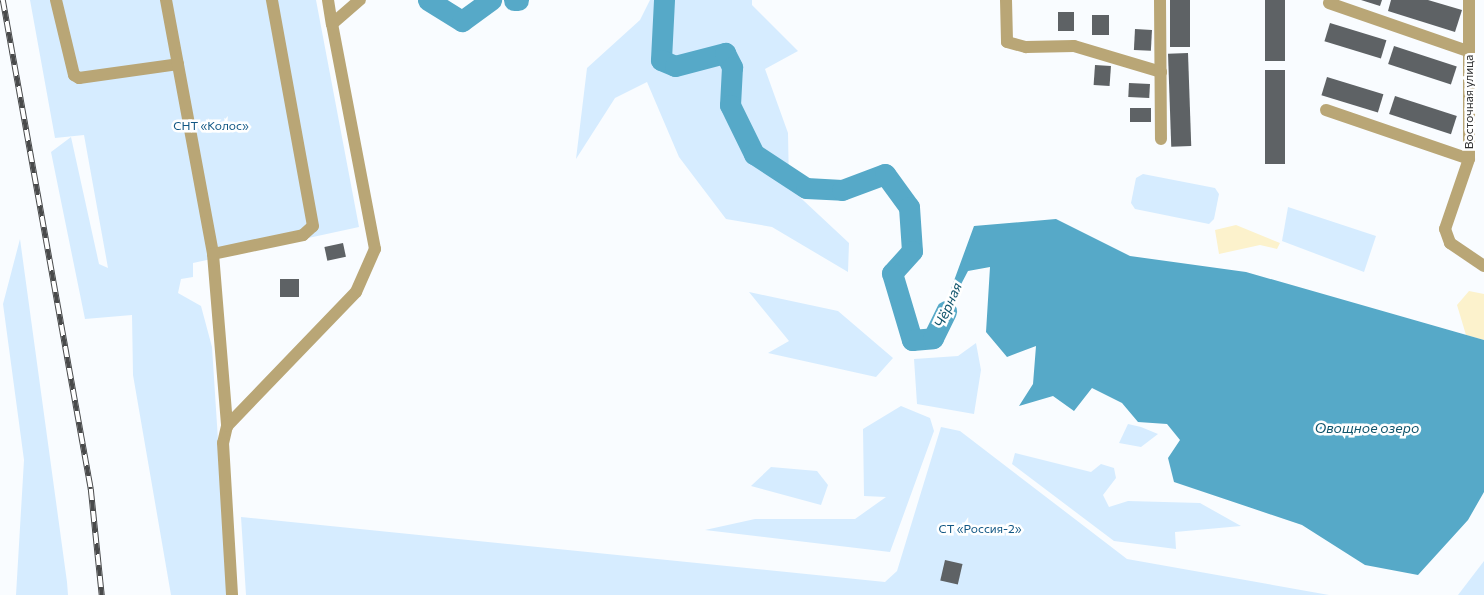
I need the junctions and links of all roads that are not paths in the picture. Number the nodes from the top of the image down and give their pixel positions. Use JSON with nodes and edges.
{"nodes":[{"id":1,"x":56,"y":0,"type":"edge"},
{"id":2,"x":166,"y":0,"type":"edge"},
{"id":3,"x":272,"y":0,"type":"edge"},
{"id":4,"x":328,"y":0,"type":"edge"},
{"id":5,"x":360,"y":0,"type":"edge"},
{"id":6,"x":1006,"y":0,"type":"edge"},
{"id":7,"x":1160,"y":0,"type":"edge"},
{"id":8,"x":1469,"y":0,"type":"edge"},
{"id":9,"x":1329,"y":3,"type":"dead end"},
{"id":10,"x":332,"y":24,"type":"junction"},
{"id":11,"x":1468,"y":51,"type":"junction"},
{"id":12,"x":178,"y":64,"type":"junction"},
{"id":13,"x":1161,"y":72,"type":"junction"},
{"id":14,"x":1326,"y":110,"type":"dead end"},
{"id":15,"x":1161,"y":139,"type":"dead end"},
{"id":16,"x":1469,"y":159,"type":"junction"},
{"id":17,"x":213,"y":254,"type":"junction"},
{"id":18,"x":1484,"y":266,"type":"edge"},
{"id":19,"x":227,"y":426,"type":"junction"},
{"id":20,"x":232,"y":595,"type":"edge"}],
"edges":[{"from":1,"to":12,"type":"street"},
{"from":2,"to":12,"type":"street"},
{"from":3,"to":17,"type":"street"},
{"from":4,"to":10,"type":"street"},
{"from":5,"to":10,"type":"street"},
{"from":6,"to":13,"type":"street"},
{"from":7,"to":13,"type":"street"},
{"from":8,"to":11,"type":"street","name":"Восточная улица"},
{"from":9,"to":11,"type":"street"},
{"from":10,"to":19,"type":"street"},
{"from":11,"to":16,"type":"street","name":"Восточная улица"},
{"from":12,"to":17,"type":"street"},
{"from":13,"to":15,"type":"street"},
{"from":14,"to":16,"type":"street"},
{"from":16,"to":18,"type":"street","name":"Восточная улица"},
{"from":17,"to":19,"type":"street"},
{"from":19,"to":20,"type":"street"}]}
